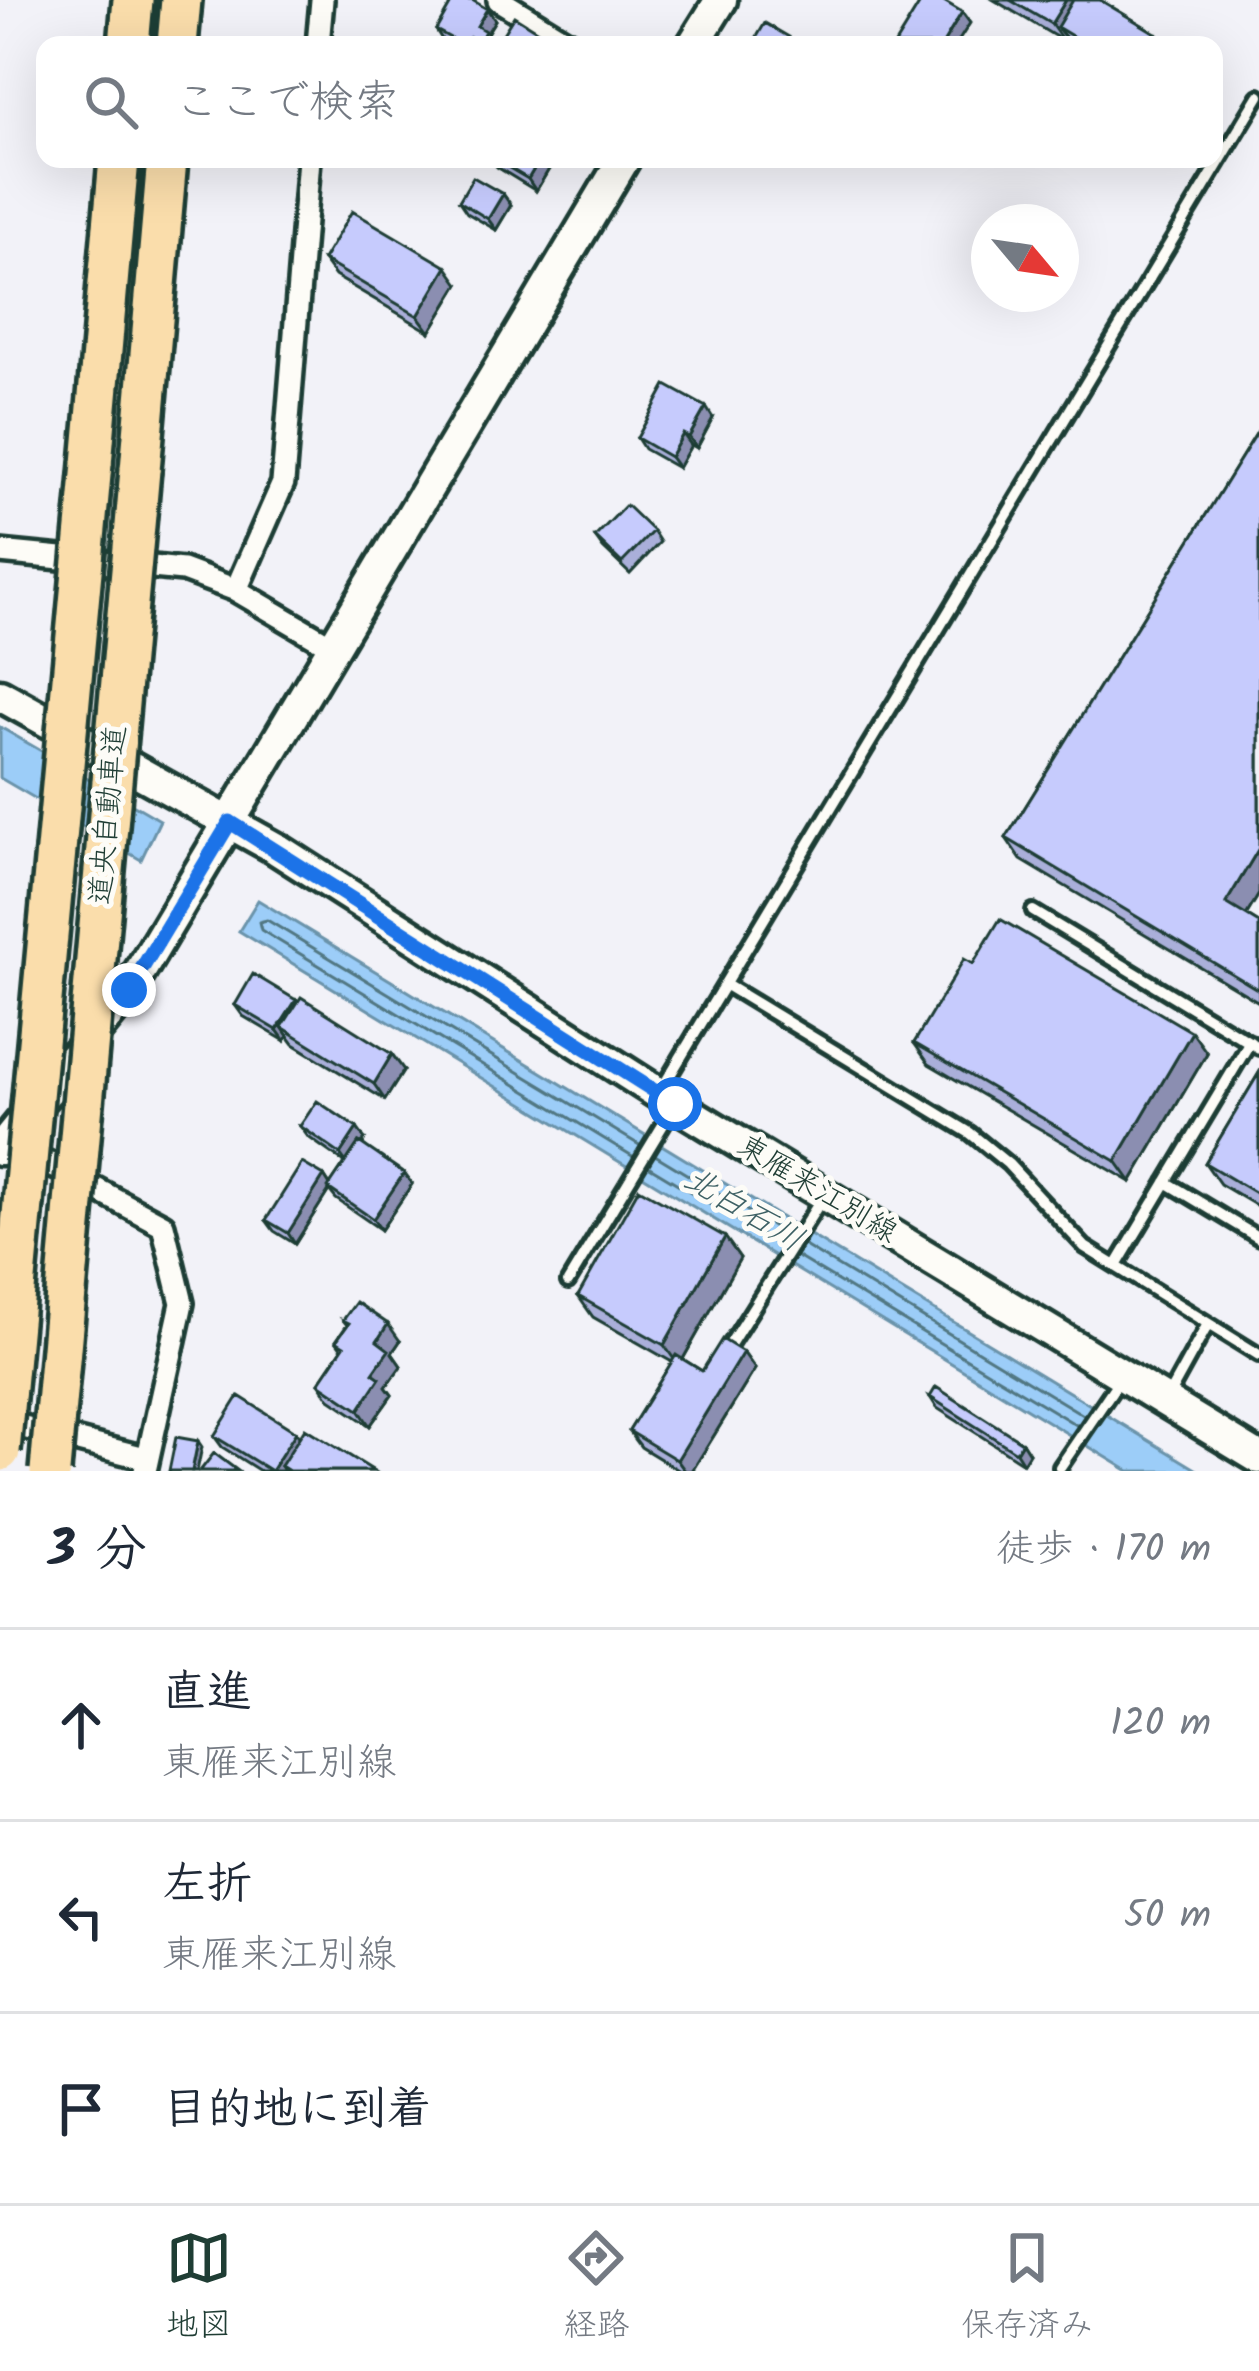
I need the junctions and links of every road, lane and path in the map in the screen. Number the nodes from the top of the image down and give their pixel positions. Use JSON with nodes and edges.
{"nodes":[{"id":1,"x":133,"y":0,"type":"edge"},
{"id":2,"x":181,"y":0,"type":"edge"},
{"id":3,"x":322,"y":0,"type":"edge"},
{"id":4,"x":499,"y":0,"type":"edge"},
{"id":5,"x":721,"y":0,"type":"edge"},
{"id":6,"x":130,"y":36,"type":"edge"},
{"id":7,"x":178,"y":36,"type":"edge"},
{"id":8,"x":319,"y":36,"type":"edge"},
{"id":9,"x":557,"y":36,"type":"edge"},
{"id":10,"x":699,"y":36,"type":"edge"},
{"id":11,"x":1259,"y":96,"type":"edge"},
{"id":12,"x":1223,"y":156,"type":"edge"},
{"id":13,"x":118,"y":168,"type":"edge"},
{"id":14,"x":166,"y":168,"type":"edge"},
{"id":15,"x":308,"y":168,"type":"edge"},
{"id":16,"x":619,"y":168,"type":"edge"},
{"id":17,"x":1216,"y":168,"type":"edge"},
{"id":18,"x":0,"y":553,"type":"edge"},
{"id":19,"x":236,"y":590,"type":"junction"},
{"id":20,"x":333,"y":647,"type":"junction"},
{"id":21,"x":0,"y":695,"type":"edge"},
{"id":22,"x":230,"y":822,"type":"junction"},
{"id":23,"x":1034,"y":911,"type":"dead end"},
{"id":24,"x":726,"y":985,"type":"junction"},
{"id":25,"x":1254,"y":1045,"type":"edge"},
{"id":26,"x":665,"y":1109,"type":"junction"},
{"id":27,"x":2,"y":1142,"type":"edge"},
{"id":28,"x":1166,"y":1182,"type":"junction"},
{"id":29,"x":819,"y":1203,"type":"junction"},
{"id":30,"x":1259,"y":1238,"type":"edge"},
{"id":31,"x":1116,"y":1266,"type":"junction"},
{"id":32,"x":568,"y":1282,"type":"dead end"},
{"id":33,"x":1208,"y":1324,"type":"junction"},
{"id":34,"x":1259,"y":1354,"type":"edge"},
{"id":35,"x":722,"y":1357,"type":"edge"},
{"id":36,"x":1115,"y":1387,"type":"junction"},
{"id":37,"x":1166,"y":1401,"type":"junction"},
{"id":38,"x":0,"y":1421,"type":"edge"},
{"id":39,"x":0,"y":1451,"type":"edge"},
{"id":40,"x":1259,"y":1458,"type":"edge"},
{"id":41,"x":145,"y":1464,"type":"edge"},
{"id":42,"x":1060,"y":1467,"type":"dead end"},
{"id":43,"x":50,"y":1471,"type":"edge"}],
"edges":[{"from":1,"to":6,"type":"highway"},
{"from":2,"to":7,"type":"highway"},
{"from":3,"to":8,"type":"street"},
{"from":4,"to":9,"type":"street"},
{"from":5,"to":10,"type":"main road"},
{"from":11,"to":12,"type":"lane"},
{"from":13,"to":39,"type":"highway","name":"道央自動車道","bridge":true},
{"from":14,"to":43,"type":"highway","name":"道央自動車道","bridge":true},
{"from":15,"to":19,"type":"street"},
{"from":16,"to":20,"type":"main road"},
{"from":17,"to":24,"type":"lane"},
{"from":18,"to":19,"type":"street"},
{"from":19,"to":20,"type":"street"},
{"from":20,"to":22,"type":"main road"},
{"from":21,"to":22,"type":"main road","name":"東雁来江別線"},
{"from":22,"to":26,"type":"main road","name":"東雁来江別線"},
{"from":22,"to":27,"type":"main road"},
{"from":23,"to":25,"type":"lane"},
{"from":24,"to":26,"type":"lane"},
{"from":24,"to":31,"type":"lane"},
{"from":25,"to":28,"type":"lane"},
{"from":26,"to":29,"type":"main road","name":"東雁来江別線"},
{"from":26,"to":32,"type":"lane"},
{"from":27,"to":41,"type":"street"},
{"from":28,"to":30,"type":"lane"},
{"from":28,"to":31,"type":"lane"},
{"from":29,"to":35,"type":"lane"},
{"from":29,"to":36,"type":"main road","name":"東雁来江別線"},
{"from":31,"to":33,"type":"lane"},
{"from":33,"to":34,"type":"lane"},
{"from":33,"to":37,"type":"lane"},
{"from":36,"to":37,"type":"main road","name":"東雁来江別線"},
{"from":36,"to":42,"type":"lane"},
{"from":37,"to":40,"type":"main road","name":"東雁来江別線"},
{"from":38,"to":41,"type":"street"}]}
